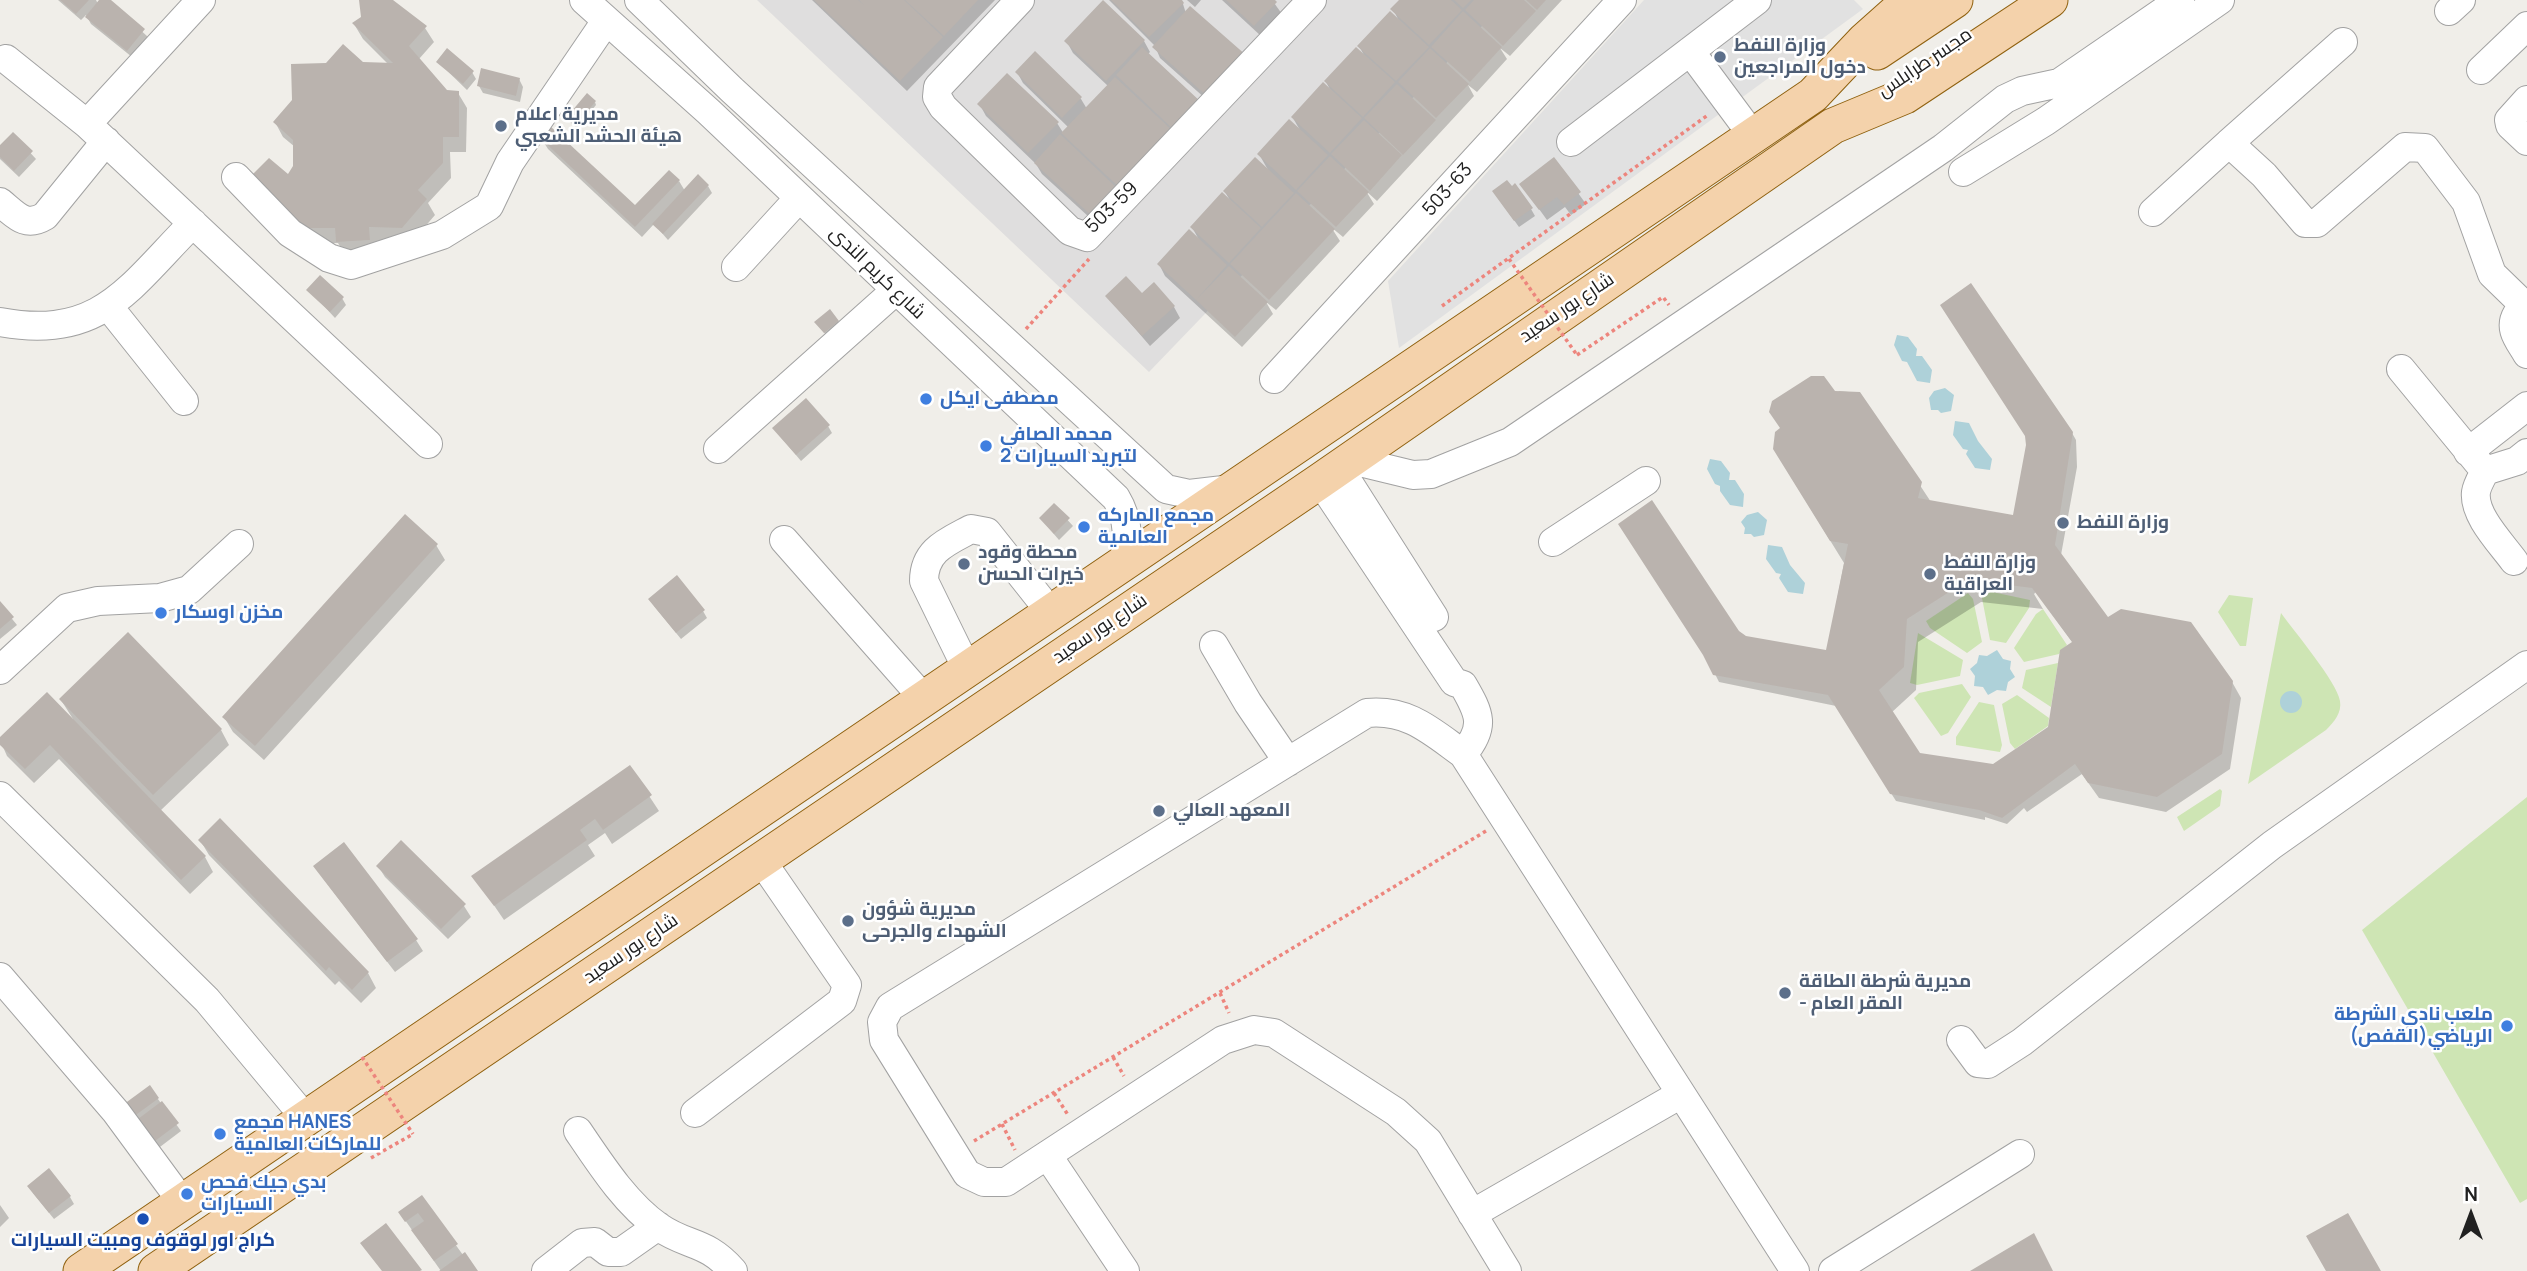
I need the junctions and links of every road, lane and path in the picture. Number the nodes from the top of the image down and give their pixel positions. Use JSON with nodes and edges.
{"nodes":[{"id":1,"x":201,"y":0,"type":"edge"},
{"id":2,"x":584,"y":0,"type":"edge"},
{"id":3,"x":639,"y":0,"type":"edge"},
{"id":4,"x":1020,"y":0,"type":"edge"},
{"id":5,"x":1312,"y":0,"type":"edge"},
{"id":6,"x":1622,"y":0,"type":"edge"},
{"id":7,"x":1757,"y":0,"type":"edge"},
{"id":8,"x":1910,"y":0,"type":"edge"},
{"id":9,"x":1955,"y":0,"type":"edge"},
{"id":10,"x":2017,"y":0,"type":"edge"},
{"id":11,"x":2050,"y":0,"type":"edge"},
{"id":12,"x":2180,"y":0,"type":"edge"},
{"id":13,"x":2220,"y":0,"type":"edge"},
{"id":14,"x":606,"y":21,"type":"junction"},
{"id":15,"x":2527,"y":26,"type":"edge"},
{"id":16,"x":2343,"y":42,"type":"dead end"},
{"id":17,"x":1690,"y":51,"type":"junction"},
{"id":18,"x":6,"y":59,"type":"dead end"},
{"id":19,"x":2481,"y":70,"type":"dead end"},
{"id":20,"x":732,"y":90,"type":"junction"},
{"id":21,"x":2022,"y":91,"type":"junction"},
{"id":22,"x":1813,"y":94,"type":"junction"},
{"id":23,"x":2527,"y":100,"type":"edge"},
{"id":24,"x":1727,"y":101,"type":"junction"},
{"id":25,"x":709,"y":113,"type":"junction"},
{"id":26,"x":2046,"y":121,"type":"junction"},
{"id":27,"x":1833,"y":126,"type":"junction"},
{"id":28,"x":97,"y":132,"type":"junction"},
{"id":29,"x":1753,"y":136,"type":"junction"},
{"id":30,"x":2527,"y":141,"type":"edge"},
{"id":31,"x":1572,"y":142,"type":"dead end"},
{"id":32,"x":2230,"y":143,"type":"junction"},
{"id":33,"x":1963,"y":172,"type":"dead end"},
{"id":34,"x":236,"y":177,"type":"dead end"},
{"id":35,"x":799,"y":198,"type":"junction"},
{"id":36,"x":0,"y":202,"type":"edge"},
{"id":37,"x":2153,"y":212,"type":"dead end"},
{"id":38,"x":193,"y":223,"type":"junction"},
{"id":39,"x":1087,"y":237,"type":"junction"},
{"id":40,"x":1509,"y":259,"type":"junction"},
{"id":41,"x":736,"y":267,"type":"dead end"},
{"id":42,"x":895,"y":291,"type":"junction"},
{"id":43,"x":1663,"y":297,"type":"dead end"},
{"id":44,"x":1443,"y":306,"type":"dead end"},
{"id":45,"x":109,"y":307,"type":"junction"},
{"id":46,"x":2527,"y":310,"type":"edge"},
{"id":47,"x":0,"y":322,"type":"edge"},
{"id":48,"x":1011,"y":346,"type":"junction"},
{"id":49,"x":2527,"y":354,"type":"edge"},
{"id":50,"x":2401,"y":369,"type":"dead end"},
{"id":51,"x":1274,"y":379,"type":"dead end"},
{"id":52,"x":184,"y":401,"type":"dead end"},
{"id":53,"x":2527,"y":406,"type":"edge"},
{"id":54,"x":428,"y":443,"type":"dead end"},
{"id":55,"x":718,"y":449,"type":"dead end"},
{"id":56,"x":2476,"y":461,"type":"junction"},
{"id":57,"x":2524,"y":463,"type":"edge"},
{"id":58,"x":1335,"y":469,"type":"junction"},
{"id":59,"x":1646,"y":481,"type":"dead end"},
{"id":60,"x":1234,"y":489,"type":"junction"},
{"id":61,"x":785,"y":540,"type":"dead end"},
{"id":62,"x":1553,"y":542,"type":"dead end"},
{"id":63,"x":239,"y":544,"type":"dead end"},
{"id":64,"x":2514,"y":561,"type":"dead end"},
{"id":65,"x":1123,"y":566,"type":"junction"},
{"id":66,"x":1052,"y":614,"type":"junction"},
{"id":67,"x":1214,"y":645,"type":"dead end"},
{"id":68,"x":2527,"y":665,"type":"edge"},
{"id":69,"x":0,"y":670,"type":"edge"},
{"id":70,"x":968,"y":671,"type":"junction"},
{"id":71,"x":925,"y":700,"type":"junction"},
{"id":72,"x":1463,"y":754,"type":"junction"},
{"id":73,"x":1288,"y":762,"type":"junction"},
{"id":74,"x":0,"y":796,"type":"edge"},
{"id":75,"x":1506,"y":819,"type":"junction"},
{"id":76,"x":761,"y":860,"type":"junction"},
{"id":77,"x":0,"y":977,"type":"edge"},
{"id":78,"x":1961,"y":1040,"type":"dead end"},
{"id":79,"x":362,"y":1056,"type":"dead end"},
{"id":80,"x":1681,"y":1094,"type":"junction"},
{"id":81,"x":695,"y":1113,"type":"dead end"},
{"id":82,"x":307,"y":1120,"type":"junction"},
{"id":83,"x":578,"y":1131,"type":"dead end"},
{"id":84,"x":954,"y":1153,"type":"junction"},
{"id":85,"x":2020,"y":1154,"type":"dead end"},
{"id":86,"x":1048,"y":1156,"type":"junction"},
{"id":87,"x":372,"y":1160,"type":"dead end"},
{"id":88,"x":183,"y":1203,"type":"junction"},
{"id":89,"x":1472,"y":1214,"type":"junction"},
{"id":90,"x":658,"y":1226,"type":"junction"},
{"id":91,"x":81,"y":1271,"type":"edge"},
{"id":92,"x":156,"y":1271,"type":"edge"},
{"id":93,"x":546,"y":1271,"type":"edge"},
{"id":94,"x":733,"y":1271,"type":"edge"},
{"id":95,"x":1125,"y":1271,"type":"edge"},
{"id":96,"x":1507,"y":1271,"type":"edge"},
{"id":97,"x":1795,"y":1271,"type":"edge"},
{"id":98,"x":1833,"y":1271,"type":"edge"}],
"edges":[{"from":1,"to":28,"type":"street"},
{"from":2,"to":14,"type":"street","name":"شارع كريم الندى"},
{"from":3,"to":20,"type":"street","name":"شارع كريم الندى"},
{"from":4,"to":39,"type":"street","name":"503-59"},
{"from":5,"to":39,"type":"street","name":"503-59"},
{"from":6,"to":51,"type":"street","name":"503-63"},
{"from":7,"to":17,"type":"street"},
{"from":8,"to":22,"type":"main road","name":"شارع بور سعيد"},
{"from":9,"to":22,"type":"main road"},
{"from":10,"to":27,"type":"main road","name":"مجسر طرابلس"},
{"from":11,"to":27,"type":"main road","name":"شارع بور سعيد"},
{"from":12,"to":21,"type":"street"},
{"from":13,"to":26,"type":"street"},
{"from":14,"to":25,"type":"street","name":"شارع كريم الندى"},
{"from":14,"to":34,"type":"street"},
{"from":15,"to":19,"type":"street"},
{"from":16,"to":32,"type":"street"},
{"from":17,"to":24,"type":"street"},
{"from":17,"to":31,"type":"street"},
{"from":18,"to":28,"type":"street"},
{"from":20,"to":25,"type":"street"},
{"from":20,"to":48,"type":"street","name":"شارع كريم الندى"},
{"from":21,"to":26,"type":"street"},
{"from":21,"to":58,"type":"street"},
{"from":22,"to":29,"type":"main road","name":"شارع بور سعيد"},
{"from":23,"to":30,"type":"street"},
{"from":24,"to":29,"type":"street"},
{"from":24,"to":40,"type":"path"},
{"from":25,"to":35,"type":"street","name":"شارع كريم الندى"},
{"from":26,"to":33,"type":"street"},
{"from":27,"to":58,"type":"main road","name":"شارع بور سعيد"},
{"from":28,"to":36,"type":"street"},
{"from":28,"to":38,"type":"street"},
{"from":29,"to":60,"type":"main road","name":"شارع بور سعيد"},
{"from":32,"to":37,"type":"street"},
{"from":32,"to":46,"type":"street"},
{"from":35,"to":41,"type":"street"},
{"from":35,"to":42,"type":"street","name":"شارع كريم الندى"},
{"from":38,"to":45,"type":"street"},
{"from":38,"to":54,"type":"street"},
{"from":39,"to":48,"type":"path"},
{"from":40,"to":43,"type":"path","bridge":true},
{"from":40,"to":44,"type":"path"},
{"from":42,"to":55,"type":"street"},
{"from":42,"to":65,"type":"street","name":"شارع كريم الندى"},
{"from":45,"to":47,"type":"street"},
{"from":45,"to":52,"type":"street"},
{"from":46,"to":49,"type":"street"},
{"from":48,"to":60,"type":"street","name":"شارع كريم الندى"},
{"from":50,"to":56,"type":"street"},
{"from":53,"to":56,"type":"street"},
{"from":56,"to":57,"type":"street"},
{"from":56,"to":64,"type":"street"},
{"from":58,"to":72,"type":"street"},
{"from":58,"to":76,"type":"main road","name":"شارع بور سعيد"},
{"from":59,"to":62,"type":"street"},
{"from":60,"to":65,"type":"main road","name":"شارع بور سعيد"},
{"from":61,"to":71,"type":"street"},
{"from":63,"to":69,"type":"street"},
{"from":65,"to":66,"type":"main road","name":"شارع بور سعيد"},
{"from":66,"to":70,"type":"main road","name":"شارع بور سعيد"},
{"from":66,"to":70,"type":"street"},
{"from":67,"to":73,"type":"street"},
{"from":68,"to":78,"type":"street"},
{"from":70,"to":71,"type":"main road","name":"شارع بور سعيد"},
{"from":71,"to":82,"type":"main road","name":"شارع بور سعيد"},
{"from":72,"to":73,"type":"street"},
{"from":72,"to":75,"type":"street"},
{"from":73,"to":84,"type":"street"},
{"from":74,"to":82,"type":"street"},
{"from":75,"to":80,"type":"street"},
{"from":75,"to":84,"type":"path"},
{"from":76,"to":81,"type":"street"},
{"from":76,"to":92,"type":"main road","name":"شارع بور سعيد"},
{"from":77,"to":88,"type":"street"},
{"from":79,"to":87,"type":"path","bridge":true},
{"from":80,"to":89,"type":"street"},
{"from":80,"to":97,"type":"street"},
{"from":82,"to":88,"type":"main road","name":"شارع بور سعيد"},
{"from":83,"to":90,"type":"street"},
{"from":84,"to":86,"type":"street"},
{"from":85,"to":98,"type":"street"},
{"from":86,"to":89,"type":"street"},
{"from":86,"to":95,"type":"street"},
{"from":88,"to":91,"type":"main road","name":"شارع بور سعيد"},
{"from":89,"to":96,"type":"street"},
{"from":90,"to":93,"type":"street"},
{"from":90,"to":94,"type":"street"}]}
